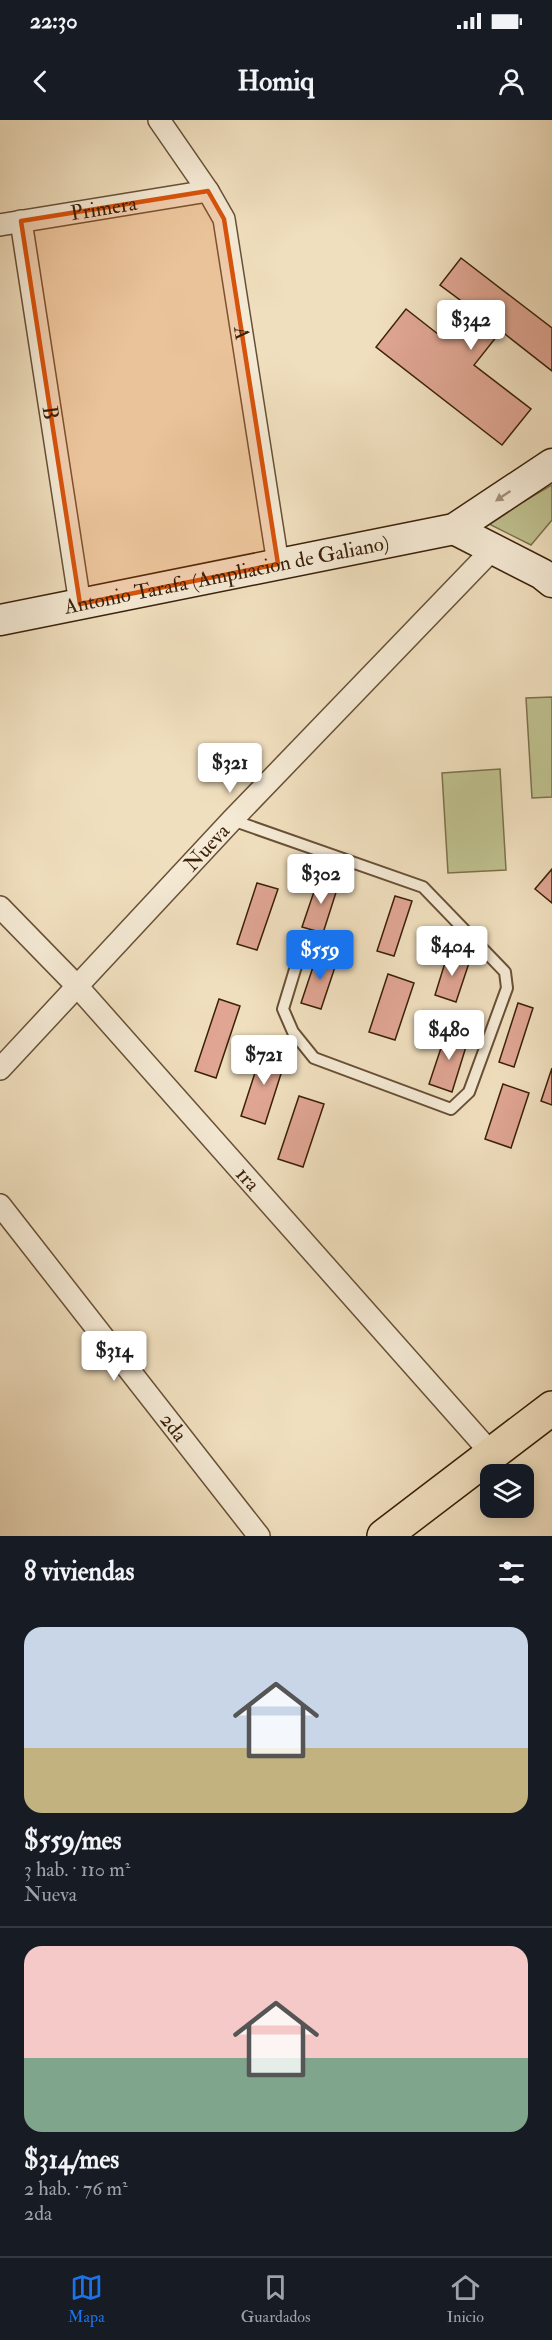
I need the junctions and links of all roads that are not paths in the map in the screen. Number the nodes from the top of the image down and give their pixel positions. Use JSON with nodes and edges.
{"nodes":[{"id":1,"x":159,"y":120,"type":"edge"},
{"id":2,"x":208,"y":191,"type":"junction"},
{"id":3,"x":21,"y":221,"type":"junction"},
{"id":4,"x":0,"y":225,"type":"edge"},
{"id":5,"x":552,"y":464,"type":"edge"},
{"id":6,"x":454,"y":529,"type":"junction"},
{"id":7,"x":492,"y":550,"type":"junction"},
{"id":8,"x":278,"y":564,"type":"junction"},
{"id":9,"x":549,"y":572,"type":"edge"},
{"id":10,"x":80,"y":604,"type":"junction"},
{"id":11,"x":0,"y":620,"type":"edge"},
{"id":12,"x":232,"y":819,"type":"junction"},
{"id":13,"x":0,"y":907,"type":"edge"},
{"id":14,"x":300,"y":953,"type":"dead end"},
{"id":15,"x":77,"y":986,"type":"junction"},
{"id":16,"x":0,"y":1069,"type":"edge"},
{"id":17,"x":0,"y":1205,"type":"edge"},
{"id":18,"x":552,"y":1408,"type":"edge"},
{"id":19,"x":492,"y":1454,"type":"junction"},
{"id":20,"x":259,"y":1536,"type":"edge"},
{"id":21,"x":384,"y":1536,"type":"edge"}],
"edges":[{"from":1,"to":2,"type":"street","name":"A"},
{"from":2,"to":3,"type":"street","name":"Primera"},
{"from":2,"to":8,"type":"street","name":"A"},
{"from":3,"to":4,"type":"street","name":"Primera"},
{"from":3,"to":10,"type":"street","name":"B"},
{"from":5,"to":6,"type":"street","one_way":true},
{"from":6,"to":7,"type":"street"},
{"from":6,"to":8,"type":"street","name":"Antonio Tarafa (Ampliacion de Galiano)"},
{"from":7,"to":9,"type":"street"},
{"from":7,"to":12,"type":"street","name":"Nueva"},
{"from":8,"to":10,"type":"street","name":"Antonio Tarafa (Ampliacion de Galiano)"},
{"from":10,"to":11,"type":"street","name":"Antonio Tarafa (Ampliacion de Galiano)"},
{"from":12,"to":14,"type":"lane"},
{"from":12,"to":15,"type":"street","name":"Nueva"},
{"from":13,"to":15,"type":"street","name":"1ra"},
{"from":15,"to":16,"type":"street","name":"Nueva"},
{"from":15,"to":19,"type":"street","name":"1ra"},
{"from":17,"to":20,"type":"street","name":"2da"},
{"from":18,"to":19,"type":"main road"},
{"from":19,"to":21,"type":"main road"}]}
